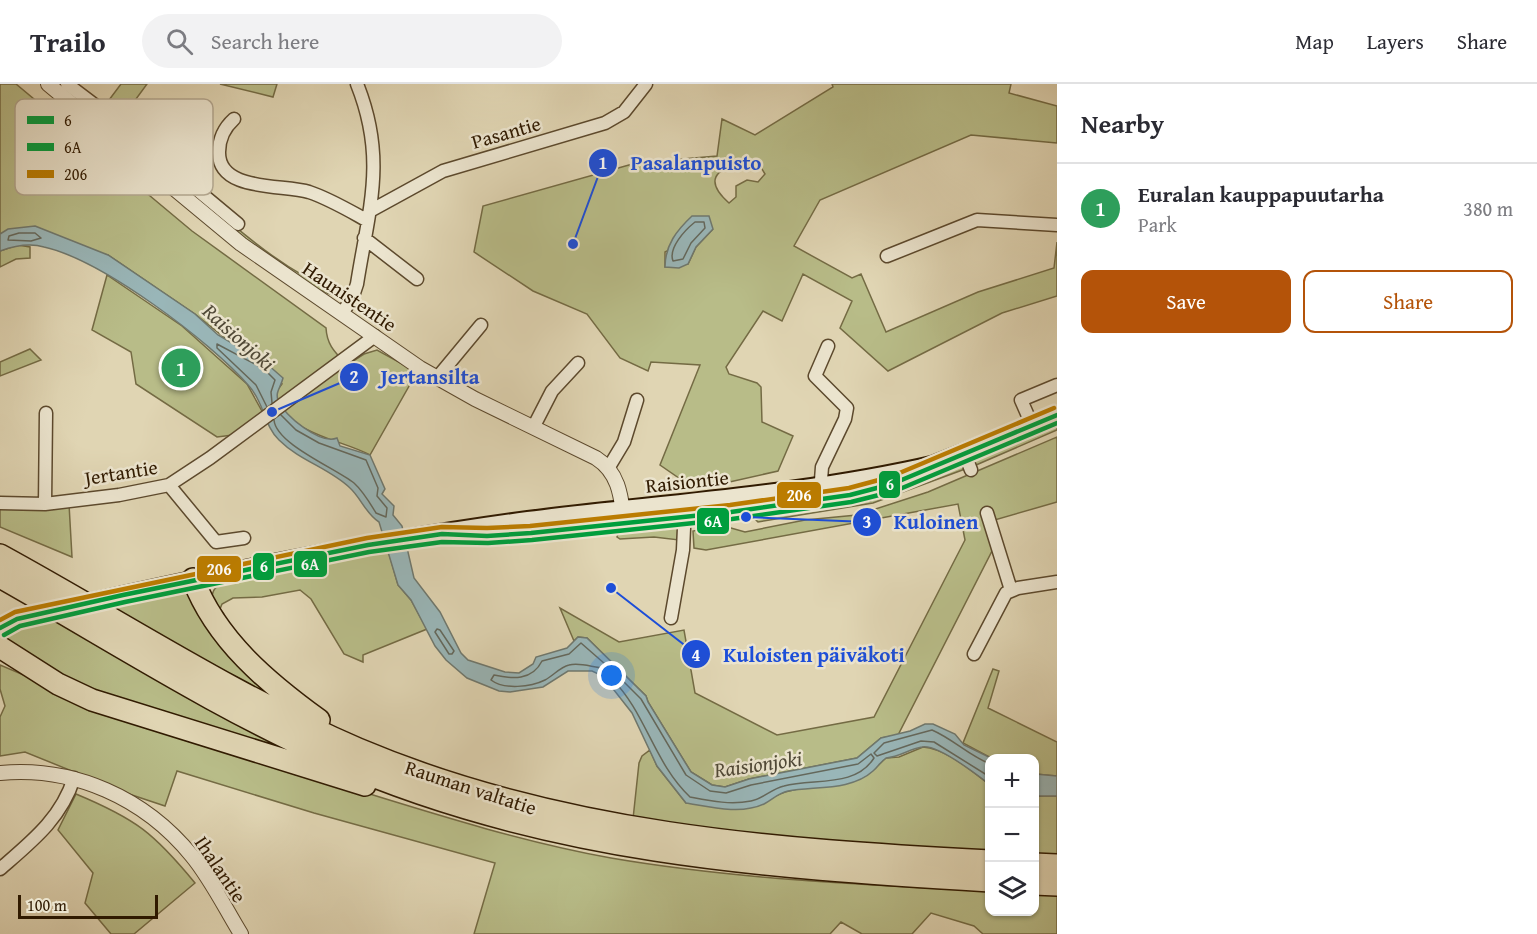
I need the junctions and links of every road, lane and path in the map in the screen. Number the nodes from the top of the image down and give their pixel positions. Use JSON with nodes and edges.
{"nodes":[{"id":1,"x":48,"y":84,"type":"edge"},
{"id":2,"x":68,"y":84,"type":"edge"},
{"id":3,"x":357,"y":84,"type":"edge"},
{"id":4,"x":646,"y":84,"type":"edge"},
{"id":5,"x":66,"y":99,"type":"edge"},
{"id":6,"x":87,"y":99,"type":"edge"},
{"id":7,"x":234,"y":119,"type":"dead end"},
{"id":8,"x":182,"y":195,"type":"edge"},
{"id":9,"x":203,"y":195,"type":"edge"},
{"id":10,"x":369,"y":216,"type":"junction"},
{"id":11,"x":238,"y":224,"type":"dead end"},
{"id":12,"x":1057,"y":225,"type":"edge"},
{"id":13,"x":364,"y":238,"type":"junction"},
{"id":14,"x":887,"y":256,"type":"dead end"},
{"id":15,"x":417,"y":279,"type":"dead end"},
{"id":16,"x":342,"y":313,"type":"junction"},
{"id":17,"x":481,"y":326,"type":"dead end"},
{"id":18,"x":375,"y":336,"type":"junction"},
{"id":19,"x":828,"y":345,"type":"dead end"},
{"id":20,"x":578,"y":363,"type":"dead end"},
{"id":21,"x":437,"y":378,"type":"junction"},
{"id":22,"x":1057,"y":385,"type":"edge"},
{"id":23,"x":638,"y":400,"type":"dead end"},
{"id":24,"x":46,"y":413,"type":"dead end"},
{"id":25,"x":1057,"y":415,"type":"edge"},
{"id":26,"x":1032,"y":425,"type":"junction"},
{"id":27,"x":534,"y":426,"type":"junction"},
{"id":28,"x":964,"y":452,"type":"junction"},
{"id":29,"x":609,"y":467,"type":"junction"},
{"id":30,"x":971,"y":470,"type":"dead end"},
{"id":31,"x":169,"y":484,"type":"junction"},
{"id":32,"x":820,"y":493,"type":"junction"},
{"id":33,"x":0,"y":503,"type":"edge"},
{"id":34,"x":45,"y":504,"type":"junction"},
{"id":35,"x":684,"y":509,"type":"junction"},
{"id":36,"x":987,"y":513,"type":"dead end"},
{"id":37,"x":624,"y":515,"type":"junction"},
{"id":38,"x":244,"y":538,"type":"dead end"},
{"id":39,"x":0,"y":555,"type":"edge"},
{"id":40,"x":0,"y":577,"type":"edge"},
{"id":41,"x":193,"y":579,"type":"junction"},
{"id":42,"x":1057,"y":582,"type":"edge"},
{"id":43,"x":1011,"y":590,"type":"junction"},
{"id":44,"x":671,"y":618,"type":"dead end"},
{"id":45,"x":18,"y":619,"type":"junction"},
{"id":46,"x":0,"y":621,"type":"edge"},
{"id":47,"x":0,"y":628,"type":"edge"},
{"id":48,"x":0,"y":647,"type":"edge"},
{"id":49,"x":974,"y":654,"type":"dead end"},
{"id":50,"x":361,"y":750,"type":"junction"},
{"id":51,"x":0,"y":773,"type":"edge"},
{"id":52,"x":74,"y":778,"type":"junction"},
{"id":53,"x":439,"y":800,"type":"junction"},
{"id":54,"x":985,"y":861,"type":"edge"},
{"id":55,"x":1039,"y":864,"type":"edge"},
{"id":56,"x":1057,"y":865,"type":"edge"},
{"id":57,"x":0,"y":869,"type":"edge"},
{"id":58,"x":985,"y":881,"type":"edge"},
{"id":59,"x":1039,"y":884,"type":"edge"},
{"id":60,"x":1057,"y":885,"type":"edge"},
{"id":61,"x":241,"y":934,"type":"edge"}],
"edges":[{"from":1,"to":5,"type":"street","name":"Haunistentie"},
{"from":2,"to":6,"type":"street"},
{"from":3,"to":10,"type":"street"},
{"from":4,"to":10,"type":"street","name":"Pasantie"},
{"from":7,"to":10,"type":"street"},
{"from":8,"to":16,"type":"street","name":"Haunistentie"},
{"from":9,"to":11,"type":"street"},
{"from":10,"to":13,"type":"street"},
{"from":12,"to":14,"type":"street"},
{"from":13,"to":15,"type":"street"},
{"from":13,"to":16,"type":"street"},
{"from":16,"to":18,"type":"street","name":"Haunistentie"},
{"from":17,"to":21,"type":"street"},
{"from":18,"to":21,"type":"street","name":"Haunistentie"},
{"from":18,"to":31,"type":"street","name":"Jertantie"},
{"from":19,"to":32,"type":"street"},
{"from":20,"to":27,"type":"street"},
{"from":21,"to":27,"type":"street","name":"Haunistentie"},
{"from":22,"to":26,"type":"street"},
{"from":23,"to":29,"type":"street"},
{"from":24,"to":34,"type":"street"},
{"from":25,"to":26,"type":"main road","name":"Raisiontie"},
{"from":26,"to":28,"type":"main road","name":"Raisiontie"},
{"from":27,"to":29,"type":"street","name":"Haunistentie"},
{"from":28,"to":30,"type":"street"},
{"from":28,"to":32,"type":"main road","name":"Raisiontie"},
{"from":29,"to":37,"type":"street"},
{"from":31,"to":34,"type":"street","name":"Jertantie"},
{"from":31,"to":38,"type":"street"},
{"from":32,"to":35,"type":"main road","name":"Raisiontie"},
{"from":33,"to":34,"type":"street","name":"Jertantie"},
{"from":35,"to":37,"type":"main road","name":"Raisiontie"},
{"from":35,"to":44,"type":"street"},
{"from":36,"to":43,"type":"street"},
{"from":37,"to":41,"type":"main road","name":"Raisiontie"},
{"from":39,"to":50,"type":"highway","name":"Rauman valtatie"},
{"from":40,"to":53,"type":"highway","name":"Rauman valtatie"},
{"from":41,"to":45,"type":"main road","name":"Raisiontie","bridge":true},
{"from":41,"to":50,"type":"highway"},
{"from":42,"to":43,"type":"street"},
{"from":43,"to":49,"type":"street"},
{"from":45,"to":46,"type":"main road","name":"Raisiontie"},
{"from":45,"to":47,"type":"main road","name":"Raisiontie"},
{"from":48,"to":53,"type":"highway"},
{"from":50,"to":54,"type":"highway","name":"Rauman valtatie"},
{"from":51,"to":52,"type":"street","name":"Ihalantie"},
{"from":52,"to":57,"type":"street"},
{"from":52,"to":61,"type":"street","name":"Ihalantie"},
{"from":53,"to":58,"type":"highway","name":"Rauman valtatie"},
{"from":55,"to":56,"type":"highway"},
{"from":59,"to":60,"type":"highway"}]}
